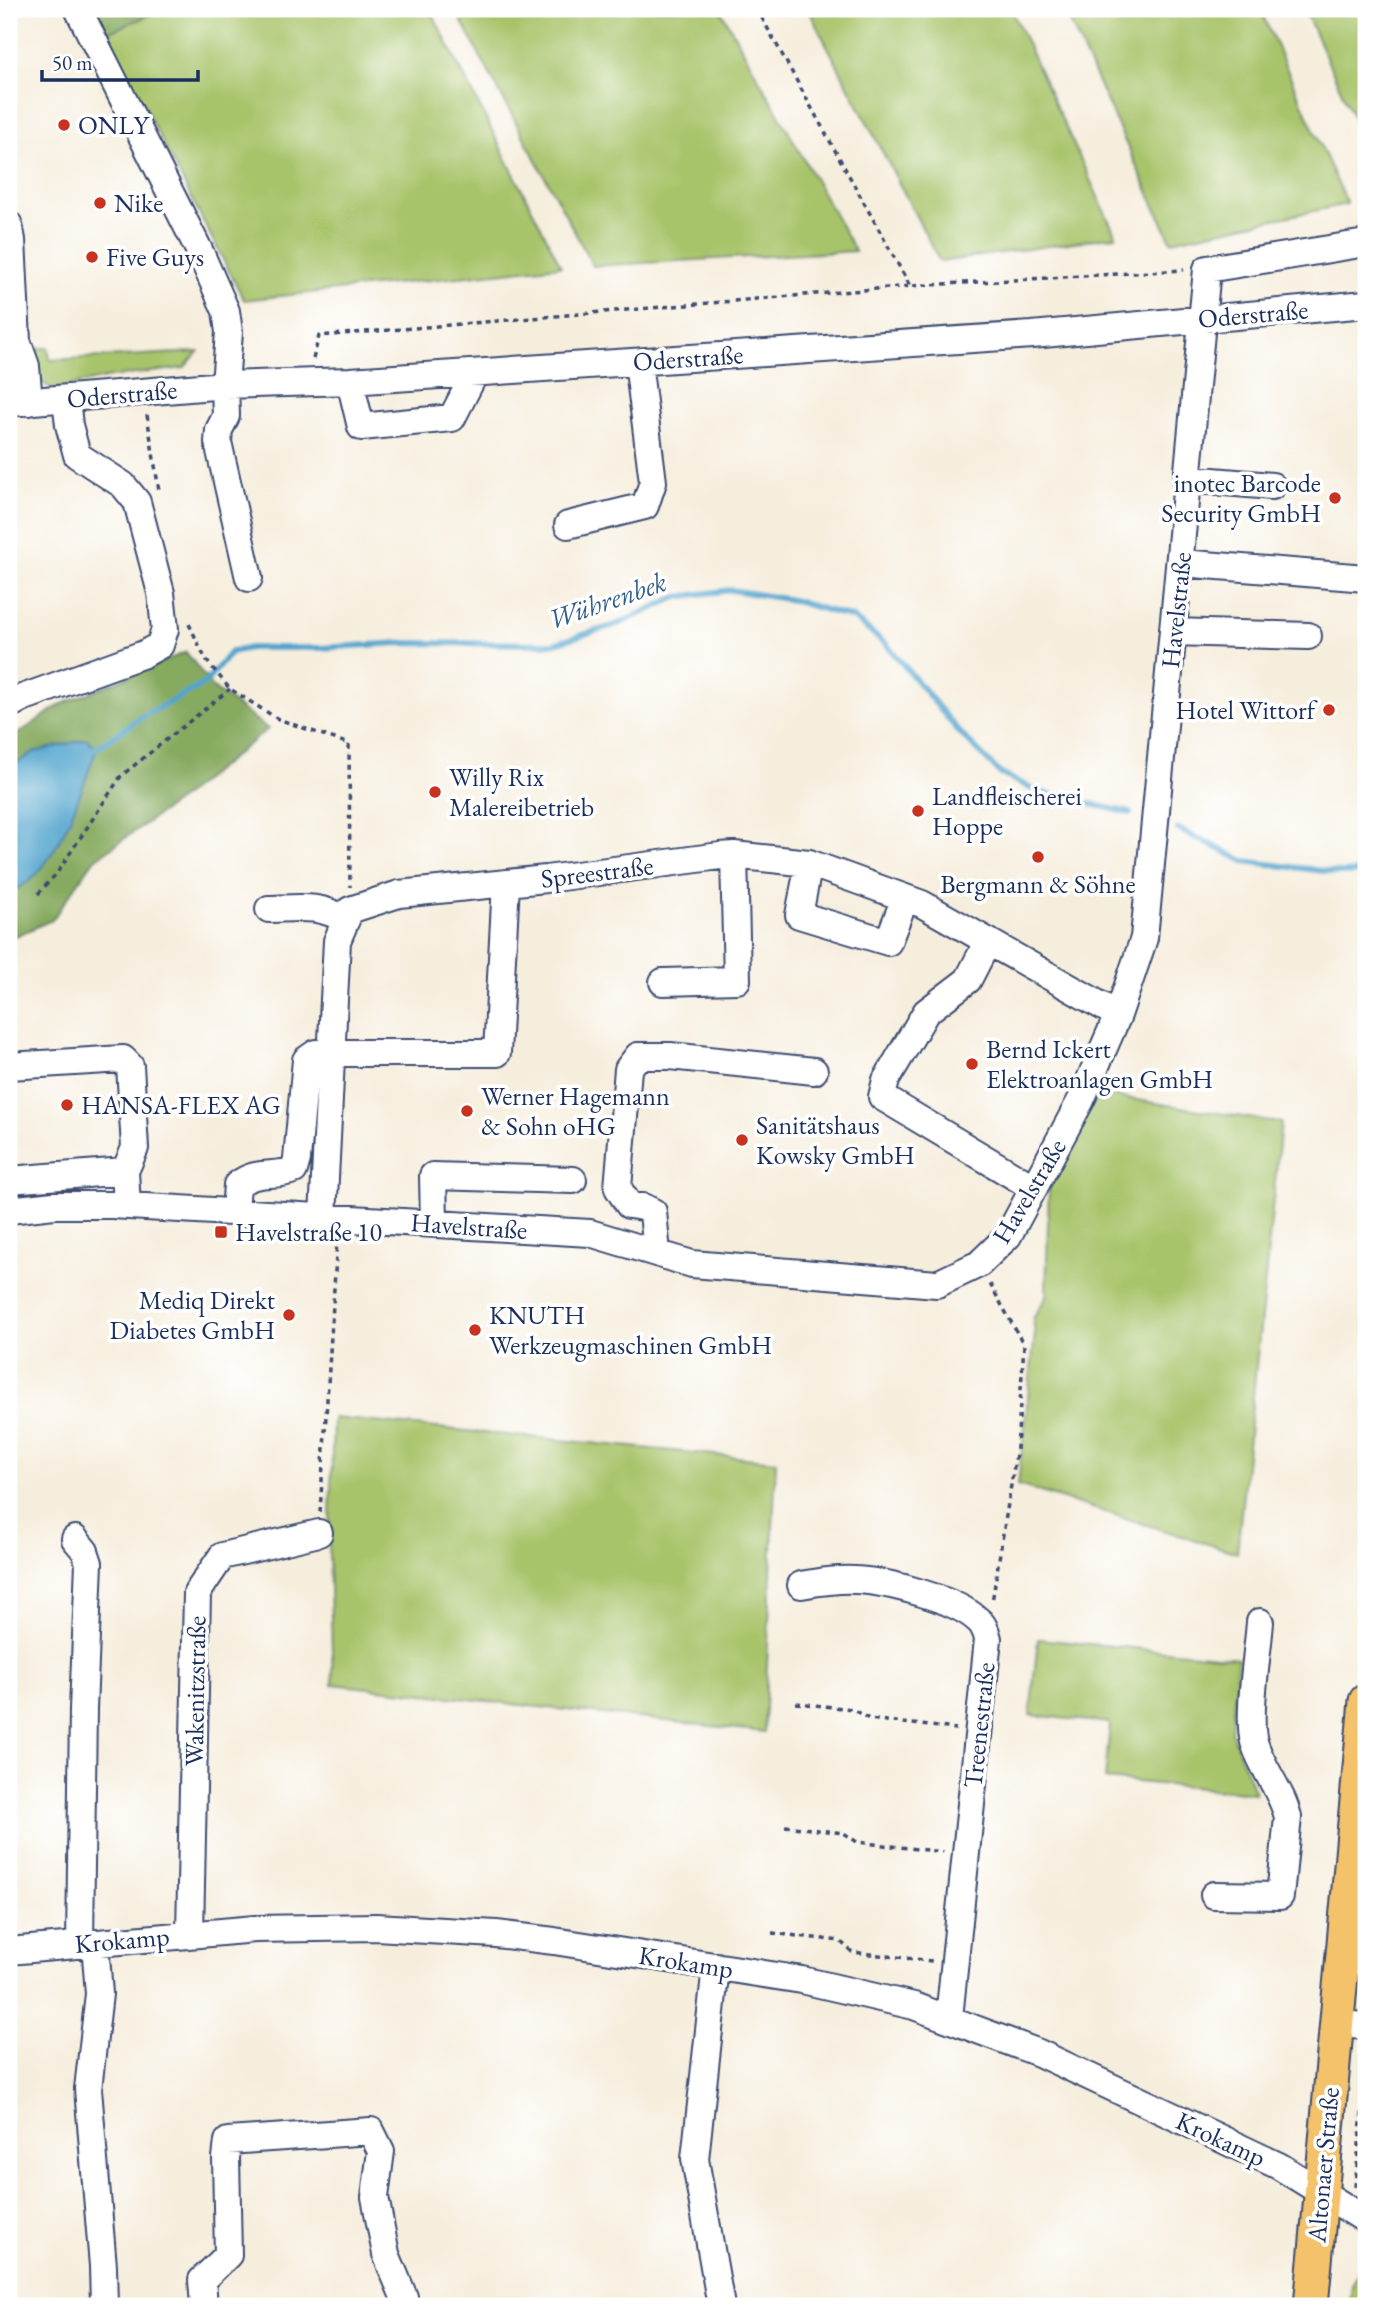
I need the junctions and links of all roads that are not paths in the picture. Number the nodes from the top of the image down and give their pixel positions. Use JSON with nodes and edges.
{"nodes":[{"id":1,"x":78,"y":9,"type":"edge"},
{"id":2,"x":10,"y":232,"type":"edge"},
{"id":3,"x":1366,"y":243,"type":"edge"},
{"id":4,"x":1366,"y":304,"type":"edge"},
{"id":5,"x":1203,"y":318,"type":"junction"},
{"id":6,"x":15,"y":344,"type":"edge"},
{"id":7,"x":638,"y":362,"type":"junction"},
{"id":8,"x":475,"y":373,"type":"junction"},
{"id":9,"x":350,"y":381,"type":"junction"},
{"id":10,"x":225,"y":385,"type":"junction"},
{"id":11,"x":66,"y":399,"type":"junction"},
{"id":12,"x":19,"y":403,"type":"edge"},
{"id":13,"x":1189,"y":479,"type":"junction"},
{"id":14,"x":1272,"y":486,"type":"dead end"},
{"id":15,"x":568,"y":525,"type":"dead end"},
{"id":16,"x":1181,"y":563,"type":"junction"},
{"id":17,"x":249,"y":578,"type":"dead end"},
{"id":18,"x":1366,"y":578,"type":"edge"},
{"id":19,"x":1174,"y":632,"type":"junction"},
{"id":20,"x":1308,"y":636,"type":"dead end"},
{"id":21,"x":9,"y":705,"type":"edge"},
{"id":22,"x":734,"y":855,"type":"junction"},
{"id":23,"x":809,"y":863,"type":"junction"},
{"id":24,"x":506,"y":883,"type":"junction"},
{"id":25,"x":905,"y":898,"type":"junction"},
{"id":26,"x":269,"y":909,"type":"dead end"},
{"id":27,"x":348,"y":915,"type":"junction"},
{"id":28,"x":988,"y":942,"type":"junction"},
{"id":29,"x":663,"y":982,"type":"dead end"},
{"id":30,"x":1118,"y":1015,"type":"junction"},
{"id":31,"x":332,"y":1055,"type":"junction"},
{"id":32,"x":9,"y":1066,"type":"edge"},
{"id":33,"x":814,"y":1071,"type":"dead end"},
{"id":34,"x":125,"y":1171,"type":"junction"},
{"id":35,"x":9,"y":1180,"type":"edge"},
{"id":36,"x":573,"y":1180,"type":"dead end"},
{"id":37,"x":1034,"y":1188,"type":"junction"},
{"id":38,"x":127,"y":1206,"type":"junction"},
{"id":39,"x":9,"y":1210,"type":"edge"},
{"id":40,"x":235,"y":1212,"type":"junction"},
{"id":41,"x":331,"y":1217,"type":"junction"},
{"id":42,"x":434,"y":1223,"type":"junction"},
{"id":43,"x":657,"y":1253,"type":"junction"},
{"id":44,"x":319,"y":1533,"type":"road end"},
{"id":45,"x":75,"y":1539,"type":"dead end"},
{"id":46,"x":801,"y":1585,"type":"dead end"},
{"id":47,"x":1261,"y":1622,"type":"dead end"},
{"id":48,"x":1366,"y":1701,"type":"edge"},
{"id":49,"x":1214,"y":1895,"type":"dead end"},
{"id":50,"x":1357,"y":1912,"type":"edge"},
{"id":51,"x":190,"y":1934,"type":"junction"},
{"id":52,"x":87,"y":1944,"type":"junction"},
{"id":53,"x":9,"y":1951,"type":"edge"},
{"id":54,"x":716,"y":1966,"type":"junction"},
{"id":55,"x":949,"y":2018,"type":"junction"},
{"id":56,"x":1351,"y":2025,"type":"edge"},
{"id":57,"x":1321,"y":2192,"type":"junction"},
{"id":58,"x":1359,"y":2216,"type":"edge"},
{"id":59,"x":104,"y":2306,"type":"edge"},
{"id":60,"x":204,"y":2306,"type":"edge"},
{"id":61,"x":405,"y":2306,"type":"edge"},
{"id":62,"x":721,"y":2306,"type":"edge"},
{"id":63,"x":1311,"y":2306,"type":"edge"}],
"edges":[{"from":1,"to":10,"type":"street"},
{"from":2,"to":6,"type":"street"},
{"from":3,"to":5,"type":"street","name":"Havelstraße"},
{"from":4,"to":5,"type":"street","name":"Oderstraße"},
{"from":5,"to":7,"type":"street","name":"Oderstraße"},
{"from":5,"to":13,"type":"street","name":"Havelstraße"},
{"from":6,"to":12,"type":"street"},
{"from":7,"to":8,"type":"street","name":"Oderstraße"},
{"from":7,"to":15,"type":"street"},
{"from":8,"to":9,"type":"street","name":"Oderstraße"},
{"from":8,"to":9,"type":"street"},
{"from":9,"to":10,"type":"street","name":"Oderstraße"},
{"from":10,"to":11,"type":"street","name":"Oderstraße"},
{"from":10,"to":17,"type":"street"},
{"from":11,"to":12,"type":"street","name":"Oderstraße"},
{"from":11,"to":21,"type":"street"},
{"from":13,"to":14,"type":"street"},
{"from":13,"to":16,"type":"street","name":"Havelstraße"},
{"from":16,"to":18,"type":"street"},
{"from":16,"to":19,"type":"street","name":"Havelstraße"},
{"from":19,"to":20,"type":"street"},
{"from":19,"to":30,"type":"street","name":"Havelstraße"},
{"from":22,"to":23,"type":"street","name":"Spreestraße"},
{"from":22,"to":24,"type":"street","name":"Spreestraße"},
{"from":22,"to":29,"type":"street"},
{"from":23,"to":25,"type":"street","name":"Spreestraße"},
{"from":23,"to":25,"type":"street"},
{"from":24,"to":27,"type":"street","name":"Spreestraße"},
{"from":24,"to":31,"type":"street"},
{"from":25,"to":28,"type":"street","name":"Spreestraße"},
{"from":26,"to":27,"type":"street"},
{"from":27,"to":31,"type":"street"},
{"from":28,"to":30,"type":"street","name":"Spreestraße"},
{"from":28,"to":37,"type":"street"},
{"from":30,"to":37,"type":"street","name":"Havelstraße"},
{"from":31,"to":40,"type":"street"},
{"from":31,"to":41,"type":"street"},
{"from":32,"to":34,"type":"street"},
{"from":33,"to":43,"type":"street"},
{"from":34,"to":35,"type":"street"},
{"from":34,"to":38,"type":"street"},
{"from":36,"to":42,"type":"street"},
{"from":37,"to":43,"type":"street","name":"Havelstraße"},
{"from":38,"to":39,"type":"street","name":"Havelstraße"},
{"from":38,"to":40,"type":"street","name":"Havelstraße"},
{"from":40,"to":41,"type":"street","name":"Havelstraße"},
{"from":41,"to":42,"type":"street","name":"Havelstraße"},
{"from":42,"to":43,"type":"street","name":"Havelstraße"},
{"from":44,"to":51,"type":"street","name":"Wakenitzstraße"},
{"from":45,"to":52,"type":"street"},
{"from":46,"to":55,"type":"street","name":"Treenestraße"},
{"from":47,"to":49,"type":"street"},
{"from":48,"to":50,"type":"main road","name":"Altonaer Straße"},
{"from":50,"to":56,"type":"main road","name":"Altonaer Straße"},
{"from":51,"to":52,"type":"street","name":"Krokamp"},
{"from":51,"to":54,"type":"street","name":"Krokamp"},
{"from":52,"to":53,"type":"street","name":"Krokamp"},
{"from":52,"to":59,"type":"street"},
{"from":54,"to":55,"type":"street","name":"Krokamp"},
{"from":54,"to":62,"type":"street"},
{"from":55,"to":57,"type":"street","name":"Krokamp"},
{"from":56,"to":57,"type":"main road","name":"Altonaer Straße"},
{"from":57,"to":58,"type":"street","name":"Krokamp"},
{"from":57,"to":63,"type":"main road","name":"Altonaer Straße"},
{"from":60,"to":61,"type":"street"}]}
